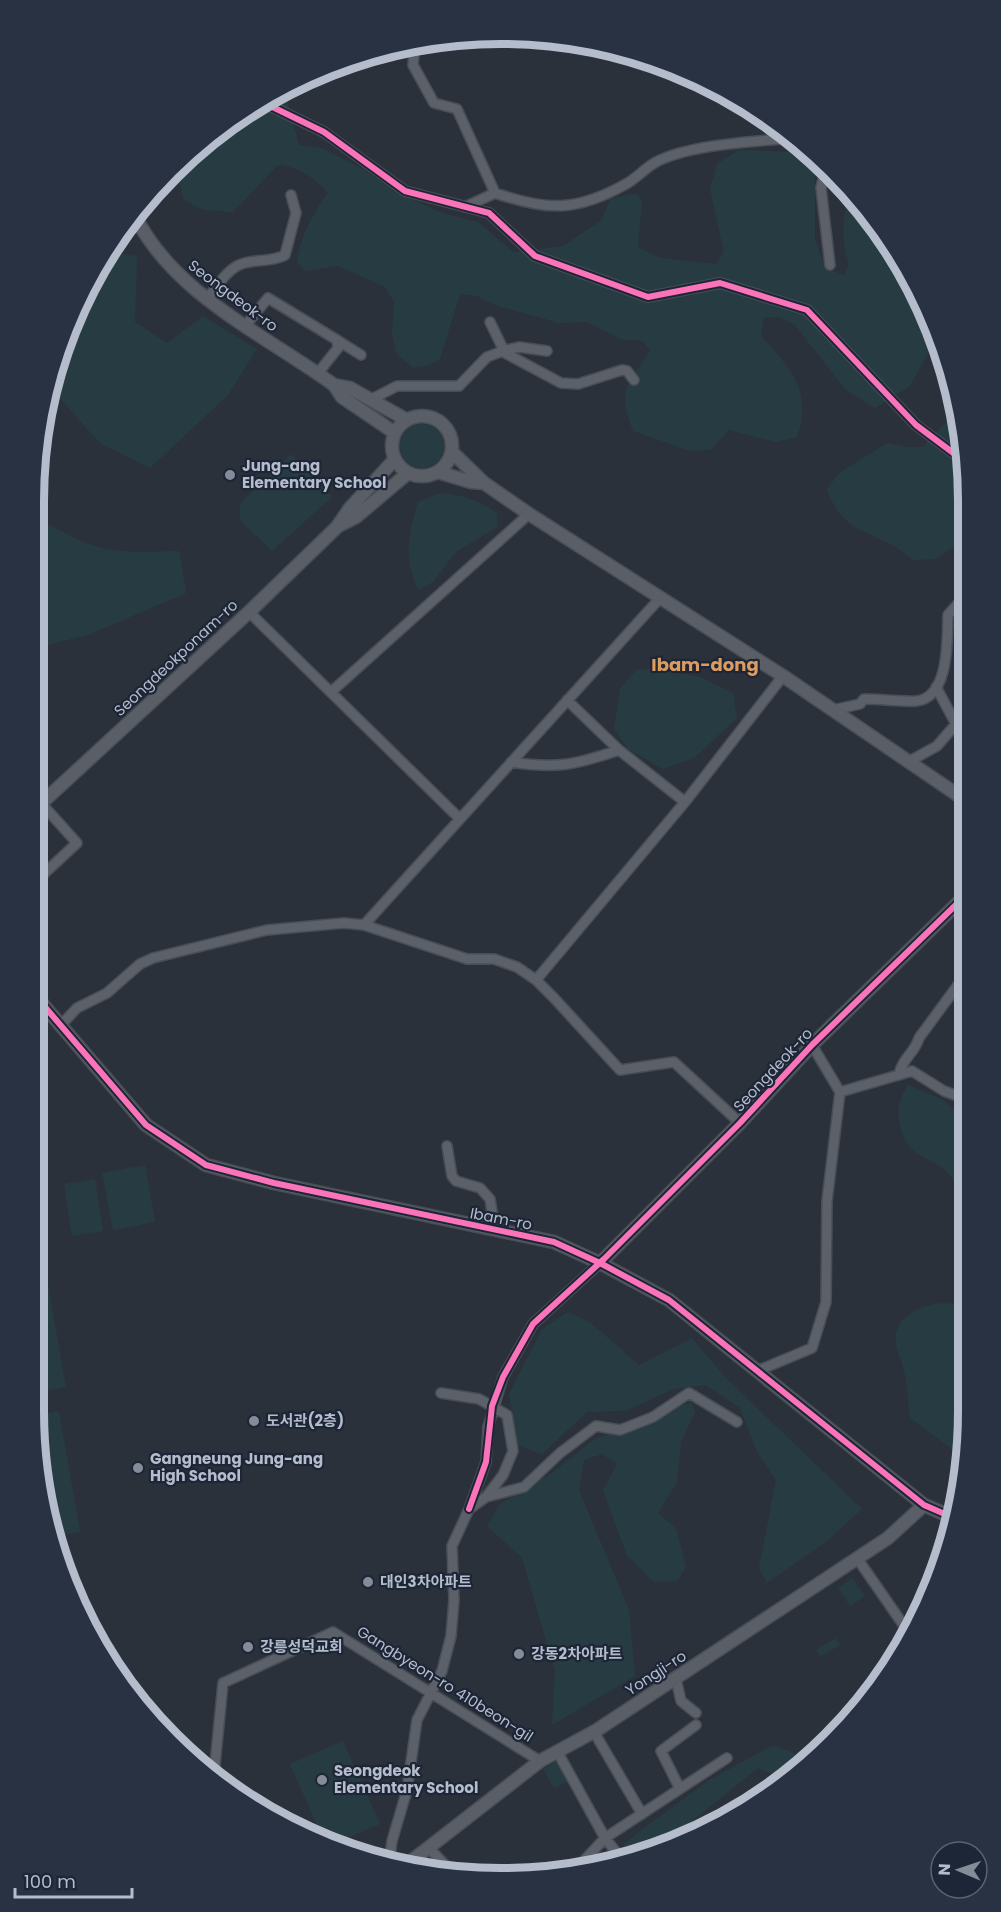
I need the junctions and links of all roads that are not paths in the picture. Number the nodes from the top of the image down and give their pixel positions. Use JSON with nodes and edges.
{"nodes":[{"id":1,"x":414,"y":51,"type":"edge"},
{"id":2,"x":271,"y":106,"type":"edge"},
{"id":3,"x":780,"y":139,"type":"edge"},
{"id":4,"x":824,"y":177,"type":"edge"},
{"id":5,"x":495,"y":193,"type":"junction"},
{"id":6,"x":291,"y":195,"type":"dead end"},
{"id":7,"x":465,"y":207,"type":"junction"},
{"id":8,"x":139,"y":221,"type":"edge"},
{"id":9,"x":830,"y":265,"type":"dead end"},
{"id":10,"x":207,"y":299,"type":"junction"},
{"id":11,"x":490,"y":322,"type":"dead end"},
{"id":12,"x":245,"y":326,"type":"junction"},
{"id":13,"x":337,"y":340,"type":"junction"},
{"id":14,"x":503,"y":351,"type":"junction"},
{"id":15,"x":547,"y":351,"type":"dead end"},
{"id":16,"x":361,"y":355,"type":"dead end"},
{"id":17,"x":318,"y":373,"type":"junction"},
{"id":18,"x":634,"y":380,"type":"dead end"},
{"id":19,"x":334,"y":384,"type":"junction"},
{"id":20,"x":370,"y":400,"type":"junction"},
{"id":21,"x":407,"y":420,"type":"junction"},
{"id":22,"x":395,"y":433,"type":"junction"},
{"id":23,"x":452,"y":452,"type":"junction"},
{"id":24,"x":955,"y":455,"type":"edge"},
{"id":25,"x":395,"y":459,"type":"junction"},
{"id":26,"x":438,"y":472,"type":"junction"},
{"id":27,"x":408,"y":473,"type":"junction"},
{"id":28,"x":484,"y":483,"type":"junction"},
{"id":29,"x":529,"y":514,"type":"junction"},
{"id":30,"x":337,"y":526,"type":"junction"},
{"id":31,"x":661,"y":597,"type":"junction"},
{"id":32,"x":958,"y":605,"type":"edge"},
{"id":33,"x":249,"y":612,"type":"junction"},
{"id":34,"x":783,"y":676,"type":"junction"},
{"id":35,"x":936,"y":687,"type":"junction"},
{"id":36,"x":331,"y":692,"type":"junction"},
{"id":37,"x":567,"y":700,"type":"junction"},
{"id":38,"x":833,"y":710,"type":"junction"},
{"id":39,"x":619,"y":750,"type":"junction"},
{"id":40,"x":511,"y":762,"type":"junction"},
{"id":41,"x":908,"y":762,"type":"junction"},
{"id":42,"x":958,"y":795,"type":"edge"},
{"id":43,"x":44,"y":801,"type":"edge"},
{"id":44,"x":685,"y":802,"type":"junction"},
{"id":45,"x":44,"y":813,"type":"edge"},
{"id":46,"x":459,"y":818,"type":"junction"},
{"id":47,"x":44,"y":874,"type":"edge"},
{"id":48,"x":958,"y":903,"type":"edge"},
{"id":49,"x":364,"y":925,"type":"junction"},
{"id":50,"x":536,"y":980,"type":"junction"},
{"id":51,"x":958,"y":985,"type":"edge"},
{"id":52,"x":44,"y":1006,"type":"edge"},
{"id":53,"x":61,"y":1025,"type":"junction"},
{"id":54,"x":812,"y":1045,"type":"junction"},
{"id":55,"x":899,"y":1075,"type":"junction"},
{"id":56,"x":840,"y":1092,"type":"junction"},
{"id":57,"x":958,"y":1096,"type":"edge"},
{"id":58,"x":740,"y":1123,"type":"junction"},
{"id":59,"x":447,"y":1146,"type":"dead end"},
{"id":60,"x":495,"y":1230,"type":"junction"},
{"id":61,"x":600,"y":1263,"type":"junction"},
{"id":62,"x":757,"y":1371,"type":"junction"},
{"id":63,"x":441,"y":1393,"type":"dead end"},
{"id":64,"x":492,"y":1406,"type":"junction"},
{"id":65,"x":737,"y":1422,"type":"dead end"},
{"id":66,"x":486,"y":1497,"type":"junction"},
{"id":67,"x":924,"y":1505,"type":"junction"},
{"id":68,"x":469,"y":1509,"type":"junction"},
{"id":69,"x":946,"y":1514,"type":"edge"},
{"id":70,"x":857,"y":1558,"type":"junction"},
{"id":71,"x":904,"y":1626,"type":"edge"},
{"id":72,"x":676,"y":1679,"type":"junction"},
{"id":73,"x":430,"y":1694,"type":"junction"},
{"id":74,"x":696,"y":1713,"type":"dead end"},
{"id":75,"x":696,"y":1725,"type":"dead end"},
{"id":76,"x":594,"y":1732,"type":"junction"},
{"id":77,"x":557,"y":1751,"type":"junction"},
{"id":78,"x":727,"y":1758,"type":"dead end"},
{"id":79,"x":540,"y":1761,"type":"junction"},
{"id":80,"x":215,"y":1768,"type":"edge"},
{"id":81,"x":680,"y":1789,"type":"junction"},
{"id":82,"x":642,"y":1814,"type":"junction"},
{"id":83,"x":605,"y":1838,"type":"junction"},
{"id":84,"x":428,"y":1847,"type":"junction"},
{"id":85,"x":617,"y":1853,"type":"edge"},
{"id":86,"x":390,"y":1855,"type":"edge"},
{"id":87,"x":412,"y":1860,"type":"edge"},
{"id":88,"x":584,"y":1861,"type":"edge"},
{"id":89,"x":446,"y":1865,"type":"edge"}],
"edges":[{"from":1,"to":5,"type":"street"},
{"from":2,"to":7,"type":"street"},
{"from":3,"to":5,"type":"street"},
{"from":4,"to":9,"type":"street"},
{"from":5,"to":7,"type":"street"},
{"from":6,"to":10,"type":"street"},
{"from":7,"to":24,"type":"street"},
{"from":8,"to":10,"type":"street","name":"Seongdeok-ro"},
{"from":10,"to":12,"type":"street","name":"Seongdeok-ro"},
{"from":11,"to":14,"type":"street"},
{"from":12,"to":13,"type":"street"},
{"from":12,"to":17,"type":"street","name":"Seongdeok-ro"},
{"from":13,"to":16,"type":"street"},
{"from":13,"to":17,"type":"street"},
{"from":14,"to":15,"type":"street"},
{"from":14,"to":18,"type":"street"},
{"from":14,"to":20,"type":"street"},
{"from":17,"to":19,"type":"street","name":"Seongdeok-ro"},
{"from":19,"to":20,"type":"street"},
{"from":19,"to":22,"type":"street"},
{"from":20,"to":21,"type":"street"},
{"from":21,"to":22,"type":"street"},
{"from":21,"to":23,"type":"street"},
{"from":22,"to":25,"type":"street"},
{"from":23,"to":26,"type":"street"},
{"from":23,"to":28,"type":"street"},
{"from":25,"to":27,"type":"street"},
{"from":25,"to":30,"type":"street"},
{"from":26,"to":27,"type":"street"},
{"from":26,"to":28,"type":"street"},
{"from":27,"to":30,"type":"street"},
{"from":28,"to":29,"type":"street"},
{"from":29,"to":31,"type":"street"},
{"from":29,"to":36,"type":"street"},
{"from":30,"to":33,"type":"street","name":"Seongdeokponam-ro"},
{"from":31,"to":34,"type":"street"},
{"from":31,"to":37,"type":"street"},
{"from":32,"to":35,"type":"street"},
{"from":33,"to":36,"type":"street"},
{"from":33,"to":43,"type":"street","name":"Seongdeokponam-ro"},
{"from":34,"to":38,"type":"street"},
{"from":34,"to":44,"type":"street"},
{"from":35,"to":38,"type":"street"},
{"from":35,"to":41,"type":"street"},
{"from":36,"to":46,"type":"street"},
{"from":37,"to":39,"type":"street"},
{"from":37,"to":40,"type":"street"},
{"from":38,"to":41,"type":"street"},
{"from":39,"to":40,"type":"street"},
{"from":39,"to":44,"type":"street"},
{"from":40,"to":46,"type":"street"},
{"from":41,"to":42,"type":"street"},
{"from":44,"to":50,"type":"street"},
{"from":45,"to":47,"type":"street"},
{"from":46,"to":49,"type":"street"},
{"from":48,"to":54,"type":"street","name":"Seongdeok-ro"},
{"from":49,"to":50,"type":"street"},
{"from":49,"to":53,"type":"street"},
{"from":50,"to":58,"type":"street"},
{"from":51,"to":55,"type":"street"},
{"from":52,"to":53,"type":"street","name":"Ibam-ro"},
{"from":53,"to":60,"type":"street","name":"Ibam-ro"},
{"from":54,"to":56,"type":"street"},
{"from":54,"to":58,"type":"street","name":"Seongdeok-ro"},
{"from":55,"to":56,"type":"street"},
{"from":55,"to":57,"type":"street"},
{"from":56,"to":62,"type":"street"},
{"from":58,"to":61,"type":"street","name":"Seongdeok-ro"},
{"from":59,"to":60,"type":"street"},
{"from":60,"to":61,"type":"street","name":"Ibam-ro"},
{"from":61,"to":62,"type":"street","name":"Ibam-ro"},
{"from":61,"to":64,"type":"street"},
{"from":62,"to":67,"type":"street","name":"Ibam-ro"},
{"from":63,"to":64,"type":"street"},
{"from":64,"to":66,"type":"street"},
{"from":64,"to":68,"type":"street"},
{"from":65,"to":66,"type":"street"},
{"from":66,"to":68,"type":"street"},
{"from":67,"to":69,"type":"street","name":"Ibam-ro"},
{"from":67,"to":70,"type":"street","name":"Yongji-ro"},
{"from":68,"to":73,"type":"street"},
{"from":70,"to":71,"type":"street"},
{"from":70,"to":72,"type":"street","name":"Yongji-ro"},
{"from":72,"to":74,"type":"street"},
{"from":72,"to":76,"type":"street","name":"Yongji-ro"},
{"from":73,"to":79,"type":"street","name":"Gangbyeon-ro 410beon-gil"},
{"from":73,"to":80,"type":"street","name":"Gangbyeon-ro 410beon-gil"},
{"from":73,"to":86,"type":"street"},
{"from":75,"to":81,"type":"street"},
{"from":76,"to":77,"type":"street","name":"Yongji-ro"},
{"from":76,"to":82,"type":"street"},
{"from":77,"to":79,"type":"street","name":"Yongji-ro"},
{"from":77,"to":83,"type":"street"},
{"from":78,"to":81,"type":"street"},
{"from":79,"to":84,"type":"street","name":"Yongji-ro"},
{"from":81,"to":82,"type":"street"},
{"from":82,"to":83,"type":"street"},
{"from":83,"to":85,"type":"street"},
{"from":83,"to":88,"type":"street"},
{"from":84,"to":87,"type":"street","name":"Yongji-ro"},
{"from":84,"to":89,"type":"street"}]}
